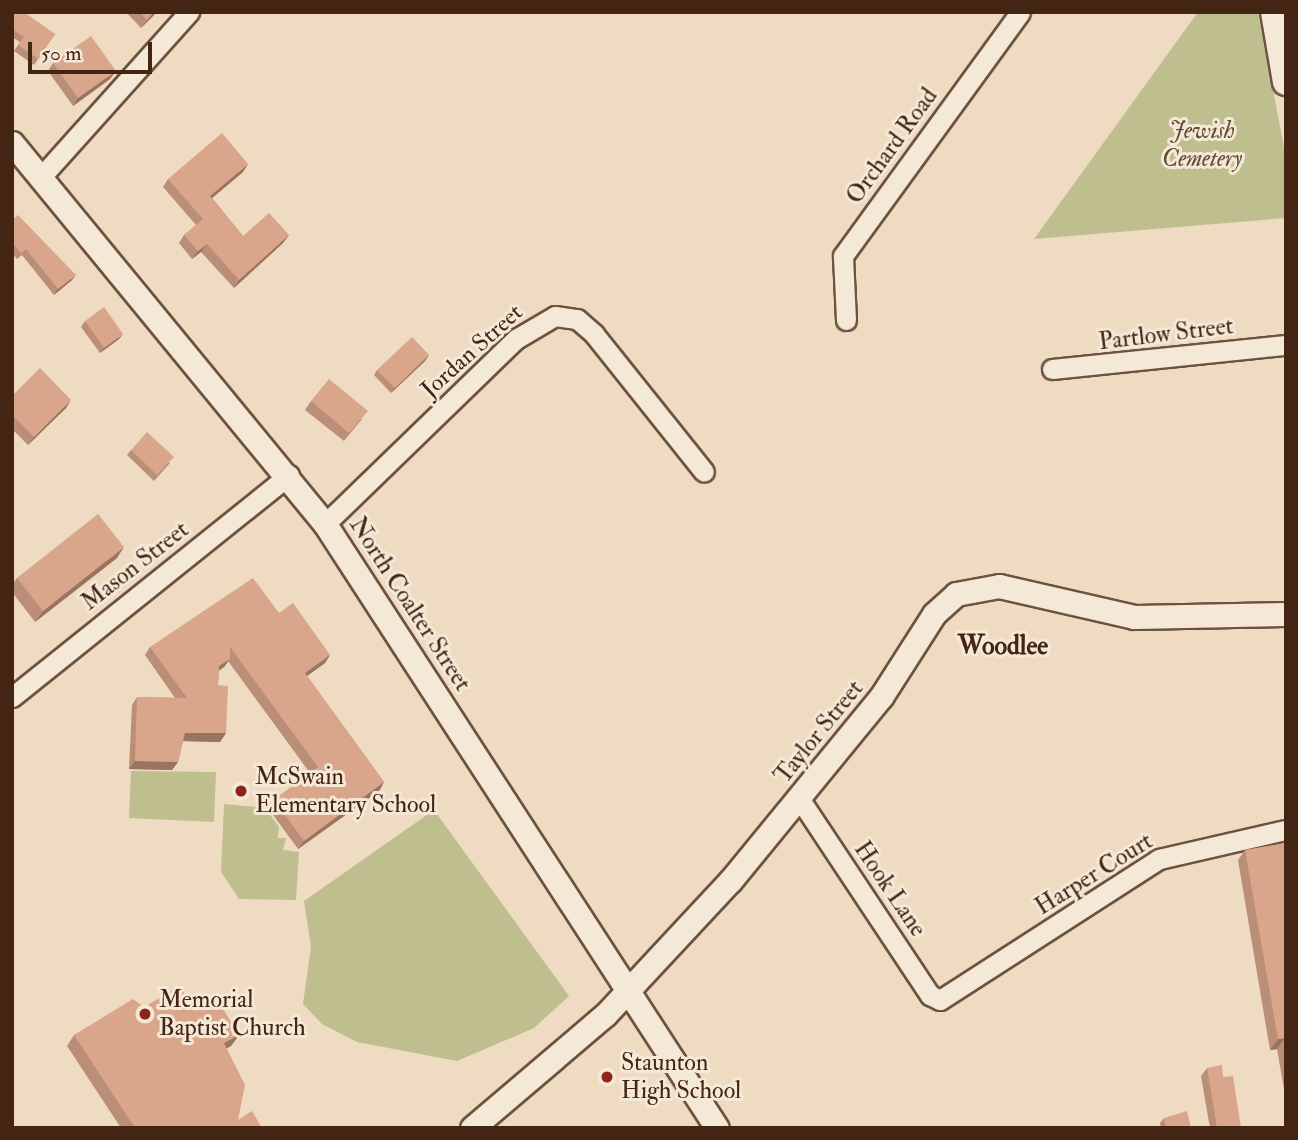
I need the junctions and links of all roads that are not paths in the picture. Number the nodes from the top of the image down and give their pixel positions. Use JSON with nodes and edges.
{"nodes":[{"id":1,"x":189,"y":12,"type":"edge"},
{"id":2,"x":1020,"y":12,"type":"edge"},
{"id":3,"x":1274,"y":12,"type":"edge"},
{"id":4,"x":1286,"y":82,"type":"edge"},
{"id":5,"x":12,"y":143,"type":"edge"},
{"id":6,"x":41,"y":177,"type":"junction"},
{"id":7,"x":846,"y":320,"type":"dead end"},
{"id":8,"x":1286,"y":345,"type":"edge"},
{"id":9,"x":1052,"y":369,"type":"dead end"},
{"id":10,"x":704,"y":472,"type":"dead end"},
{"id":11,"x":289,"y":475,"type":"junction"},
{"id":12,"x":325,"y":524,"type":"junction"},
{"id":13,"x":1286,"y":614,"type":"edge"},
{"id":14,"x":12,"y":697,"type":"edge"},
{"id":15,"x":799,"y":798,"type":"junction"},
{"id":16,"x":1286,"y":830,"type":"edge"},
{"id":17,"x":629,"y":986,"type":"junction"},
{"id":18,"x":944,"y":1000,"type":"joint"},
{"id":19,"x":472,"y":1128,"type":"edge"},
{"id":20,"x":717,"y":1128,"type":"edge"}],
"edges":[{"from":1,"to":6,"type":"street"},
{"from":2,"to":7,"type":"street","name":"Orchard Road"},
{"from":3,"to":4,"type":"main road"},
{"from":5,"to":6,"type":"street","name":"North Coalter Street"},
{"from":6,"to":11,"type":"street","name":"North Coalter Street"},
{"from":8,"to":9,"type":"street","name":"Partlow Street"},
{"from":10,"to":12,"type":"street","name":"Jordan Street"},
{"from":11,"to":12,"type":"street","name":"North Coalter Street"},
{"from":11,"to":14,"type":"street","name":"Mason Street"},
{"from":12,"to":17,"type":"street","name":"North Coalter Street"},
{"from":13,"to":15,"type":"street","name":"Taylor Street"},
{"from":15,"to":17,"type":"street","name":"Taylor Street"},
{"from":15,"to":18,"type":"street","name":"Hook Lane"},
{"from":16,"to":18,"type":"street","name":"Harper Court"},
{"from":17,"to":19,"type":"street","name":"Taylor Street"},
{"from":17,"to":20,"type":"street","name":"North Coalter Street"}]}
